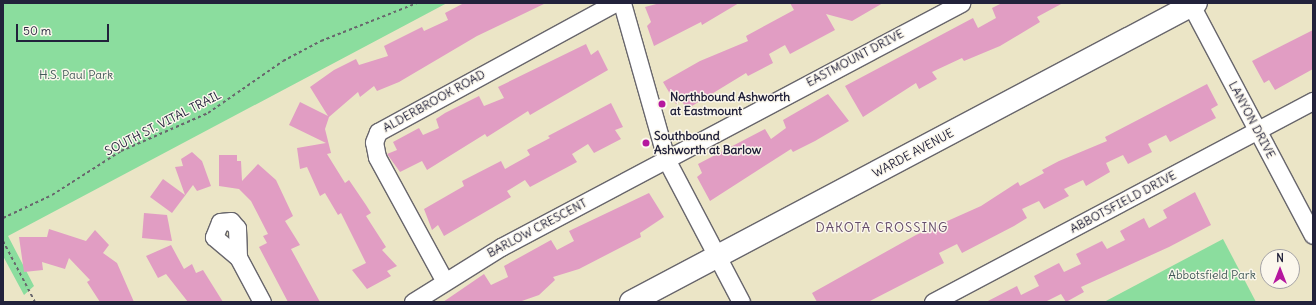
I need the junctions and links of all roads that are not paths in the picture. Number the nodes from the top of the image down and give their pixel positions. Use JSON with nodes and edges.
{"nodes":[{"id":1,"x":615,"y":3,"type":"edge"},
{"id":2,"x":622,"y":3,"type":"edge"},
{"id":3,"x":961,"y":3,"type":"edge"},
{"id":4,"x":1193,"y":4,"type":"edge"},
{"id":5,"x":1313,"y":101,"type":"edge"},
{"id":6,"x":1258,"y":130,"type":"junction"},
{"id":7,"x":666,"y":159,"type":"junction"},
{"id":8,"x":1313,"y":235,"type":"edge"},
{"id":9,"x":238,"y":257,"type":"dead end"},
{"id":10,"x":716,"y":257,"type":"junction"},
{"id":11,"x":444,"y":280,"type":"junction"},
{"id":12,"x":262,"y":302,"type":"edge"},
{"id":13,"x":413,"y":302,"type":"edge"},
{"id":14,"x":631,"y":302,"type":"edge"},
{"id":15,"x":740,"y":302,"type":"edge"},
{"id":16,"x":933,"y":302,"type":"edge"}],
"edges":[{"from":1,"to":11,"type":"street","name":"ALDERBROOK ROAD"},
{"from":2,"to":7,"type":"street"},
{"from":3,"to":7,"type":"street","name":"EASTMOUNT DRIVE"},
{"from":4,"to":6,"type":"street","name":"LANYON DRIVE"},
{"from":4,"to":10,"type":"main road","name":"WARDE AVENUE"},
{"from":5,"to":6,"type":"street","name":"ABBOTSFIELD DRIVE"},
{"from":6,"to":8,"type":"street","name":"LANYON DRIVE"},
{"from":6,"to":16,"type":"street","name":"ABBOTSFIELD DRIVE"},
{"from":7,"to":10,"type":"street"},
{"from":7,"to":11,"type":"street","name":"BARLOW CRESCENT"},
{"from":9,"to":12,"type":"street"},
{"from":10,"to":14,"type":"main road","name":"WARDE AVENUE"},
{"from":10,"to":15,"type":"street"},
{"from":11,"to":13,"type":"street","name":"BARLOW CRESCENT"}]}
